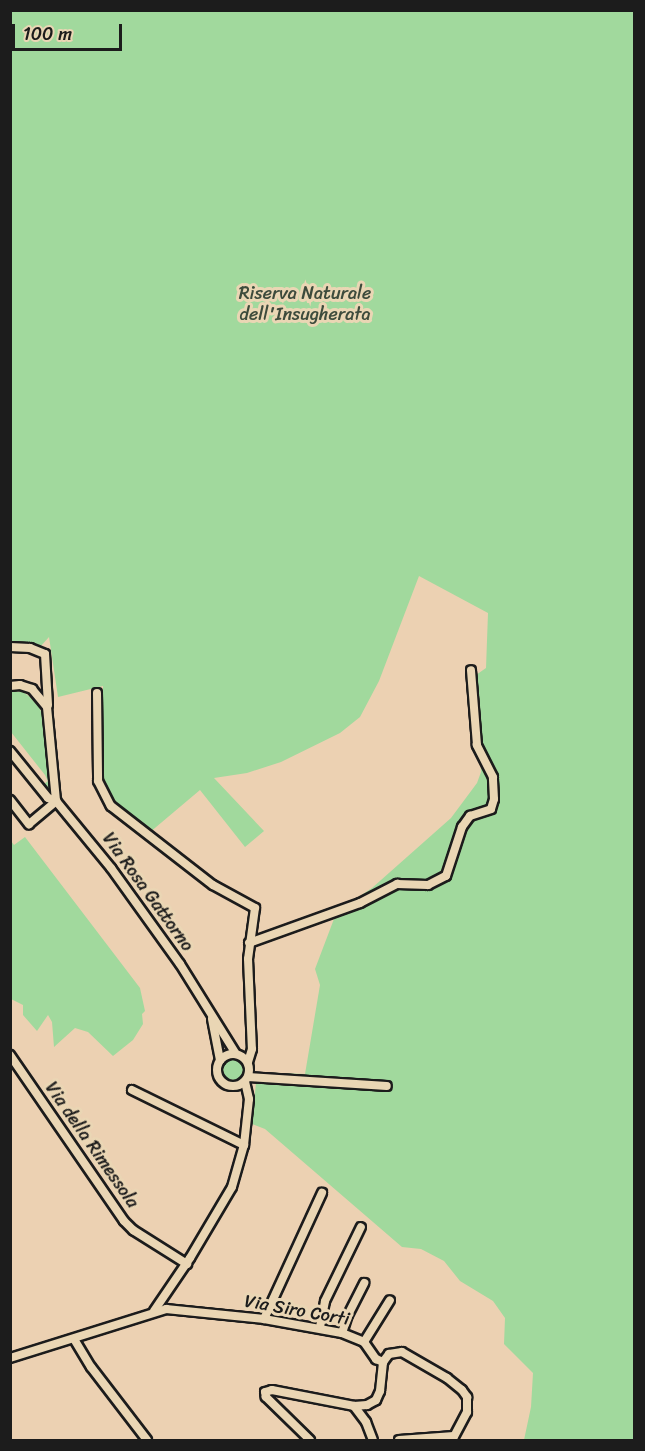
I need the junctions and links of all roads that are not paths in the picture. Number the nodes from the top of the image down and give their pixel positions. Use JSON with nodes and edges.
{"nodes":[{"id":1,"x":10,"y":647,"type":"edge"},
{"id":2,"x":471,"y":670,"type":"dead end"},
{"id":3,"x":10,"y":686,"type":"edge"},
{"id":4,"x":97,"y":693,"type":"dead end"},
{"id":5,"x":49,"y":711,"type":"junction"},
{"id":6,"x":10,"y":751,"type":"edge"},
{"id":7,"x":10,"y":800,"type":"edge"},
{"id":8,"x":56,"y":801,"type":"junction"},
{"id":9,"x":249,"y":943,"type":"junction"},
{"id":10,"x":208,"y":1007,"type":"junction"},
{"id":11,"x":236,"y":1054,"type":"junction"},
{"id":12,"x":10,"y":1055,"type":"edge"},
{"id":13,"x":220,"y":1060,"type":"junction"},
{"id":14,"x":248,"y":1062,"type":"junction"},
{"id":15,"x":247,"y":1079,"type":"junction"},
{"id":16,"x":387,"y":1086,"type":"dead end"},
{"id":17,"x":132,"y":1090,"type":"dead end"},
{"id":18,"x":244,"y":1145,"type":"junction"},
{"id":19,"x":322,"y":1193,"type":"dead end"},
{"id":20,"x":361,"y":1227,"type":"dead end"},
{"id":21,"x":187,"y":1264,"type":"junction"},
{"id":22,"x":364,"y":1283,"type":"dead end"},
{"id":23,"x":390,"y":1300,"type":"dead end"},
{"id":24,"x":154,"y":1312,"type":"junction"},
{"id":25,"x":264,"y":1319,"type":"junction"},
{"id":26,"x":320,"y":1328,"type":"junction"},
{"id":27,"x":342,"y":1333,"type":"junction"},
{"id":28,"x":74,"y":1339,"type":"junction"},
{"id":29,"x":364,"y":1342,"type":"junction"},
{"id":30,"x":10,"y":1358,"type":"edge"},
{"id":31,"x":383,"y":1362,"type":"junction"},
{"id":32,"x":354,"y":1406,"type":"junction"},
{"id":33,"x":453,"y":1438,"type":"edge"},
{"id":34,"x":147,"y":1440,"type":"edge"},
{"id":35,"x":310,"y":1440,"type":"edge"},
{"id":36,"x":373,"y":1440,"type":"edge"},
{"id":37,"x":399,"y":1440,"type":"edge"}],
"edges":[{"from":1,"to":5,"type":"street"},
{"from":2,"to":9,"type":"street"},
{"from":3,"to":5,"type":"street"},
{"from":4,"to":9,"type":"street"},
{"from":5,"to":8,"type":"street"},
{"from":6,"to":8,"type":"street","name":"Via Rosa Gattorno"},
{"from":7,"to":8,"type":"street"},
{"from":8,"to":10,"type":"street","name":"Via Rosa Gattorno"},
{"from":9,"to":14,"type":"street"},
{"from":10,"to":11,"type":"street","name":"Via Rosa Gattorno"},
{"from":10,"to":13,"type":"street","name":"Via Rosa Gattorno"},
{"from":11,"to":13,"type":"street"},
{"from":11,"to":14,"type":"street"},
{"from":12,"to":21,"type":"street","name":"Via della Rimessola"},
{"from":13,"to":15,"type":"street"},
{"from":14,"to":15,"type":"street"},
{"from":15,"to":16,"type":"street"},
{"from":15,"to":18,"type":"street"},
{"from":17,"to":18,"type":"street"},
{"from":18,"to":21,"type":"street"},
{"from":19,"to":25,"type":"street"},
{"from":20,"to":26,"type":"street"},
{"from":21,"to":24,"type":"street"},
{"from":22,"to":27,"type":"street"},
{"from":23,"to":29,"type":"street"},
{"from":24,"to":25,"type":"street","name":"Via Siro Corti"},
{"from":24,"to":28,"type":"street","name":"Via Siro Corti"},
{"from":25,"to":26,"type":"street","name":"Via Siro Corti"},
{"from":26,"to":27,"type":"street","name":"Via Siro Corti"},
{"from":27,"to":29,"type":"street","name":"Via Siro Corti"},
{"from":28,"to":30,"type":"street","name":"Via Siro Corti"},
{"from":28,"to":34,"type":"street"},
{"from":29,"to":31,"type":"street","name":"Via Siro Corti"},
{"from":31,"to":32,"type":"street"},
{"from":31,"to":33,"type":"street"},
{"from":32,"to":35,"type":"street"},
{"from":32,"to":36,"type":"street"},
{"from":33,"to":37,"type":"street"}]}
